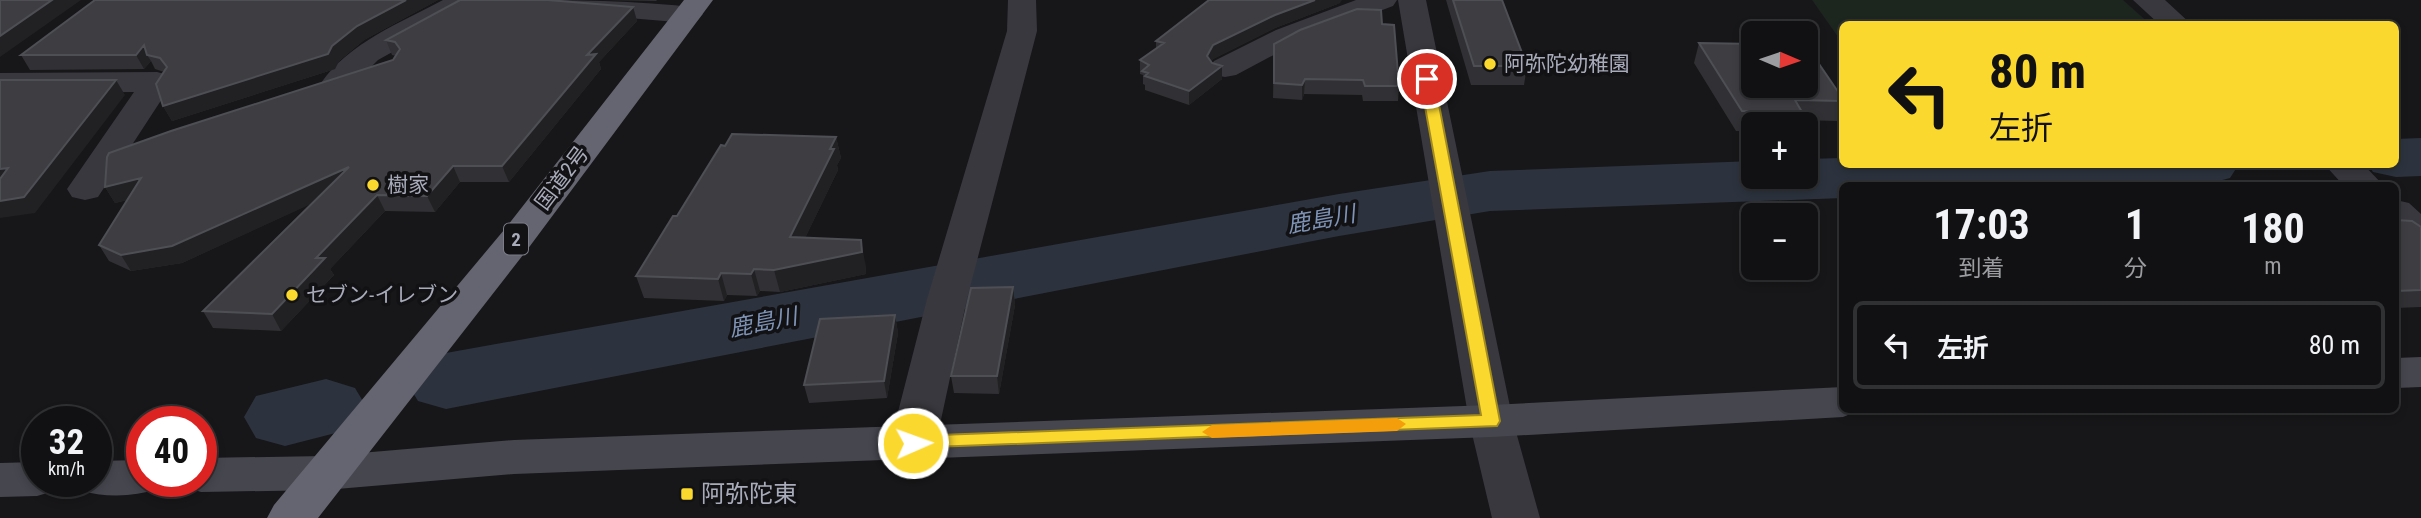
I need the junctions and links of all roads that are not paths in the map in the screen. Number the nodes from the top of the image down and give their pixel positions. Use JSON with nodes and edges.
{"nodes":[{"id":1,"x":465,"y":0,"type":"edge"},
{"id":2,"x":522,"y":0,"type":"edge"},
{"id":3,"x":1022,"y":0,"type":"edge"},
{"id":4,"x":1383,"y":0,"type":"edge"},
{"id":5,"x":1412,"y":0,"type":"edge"},
{"id":6,"x":2147,"y":0,"type":"edge"},
{"id":7,"x":694,"y":7,"type":"edge"},
{"id":8,"x":2172,"y":21,"type":"edge"},
{"id":9,"x":34,"y":51,"type":"edge"},
{"id":10,"x":388,"y":65,"type":"edge"},
{"id":11,"x":1225,"y":68,"type":"dead end"},
{"id":12,"x":0,"y":74,"type":"edge"},
{"id":13,"x":0,"y":83,"type":"edge"},
{"id":14,"x":158,"y":141,"type":"edge"},
{"id":15,"x":106,"y":157,"type":"junction"},
{"id":16,"x":2346,"y":168,"type":"edge"},
{"id":17,"x":2361,"y":182,"type":"edge"},
{"id":18,"x":85,"y":189,"type":"dead end"},
{"id":19,"x":2399,"y":214,"type":"edge"},
{"id":20,"x":2421,"y":233,"type":"edge"},
{"id":21,"x":2421,"y":372,"type":"edge"},
{"id":22,"x":2399,"y":373,"type":"edge"},
{"id":23,"x":1839,"y":402,"type":"edge"},
{"id":24,"x":1491,"y":421,"type":"junction"},
{"id":25,"x":913,"y":443,"type":"junction"},
{"id":26,"x":325,"y":473,"type":"junction"},
{"id":27,"x":217,"y":475,"type":"edge"},
{"id":28,"x":21,"y":479,"type":"edge"},
{"id":29,"x":0,"y":480,"type":"edge"},
{"id":30,"x":291,"y":518,"type":"edge"},
{"id":31,"x":1516,"y":518,"type":"edge"}],
"edges":[{"from":1,"to":10,"type":"street"},
{"from":2,"to":7,"type":"street"},
{"from":3,"to":25,"type":"street"},
{"from":4,"to":11,"type":"street"},
{"from":5,"to":24,"type":"street"},
{"from":6,"to":8,"type":"street"},
{"from":7,"to":26,"type":"highway","name":"国道2号","number":"2"},
{"from":9,"to":12,"type":"street"},
{"from":13,"to":15,"type":"street"},
{"from":14,"to":15,"type":"street"},
{"from":15,"to":18,"type":"street"},
{"from":16,"to":17,"type":"street"},
{"from":19,"to":20,"type":"street"},
{"from":21,"to":22,"type":"street"},
{"from":23,"to":24,"type":"street"},
{"from":24,"to":25,"type":"street"},
{"from":24,"to":31,"type":"street"},
{"from":25,"to":26,"type":"street"},
{"from":26,"to":27,"type":"street"},
{"from":26,"to":30,"type":"highway","name":"国道2号","number":"2"},
{"from":28,"to":29,"type":"street"}]}
